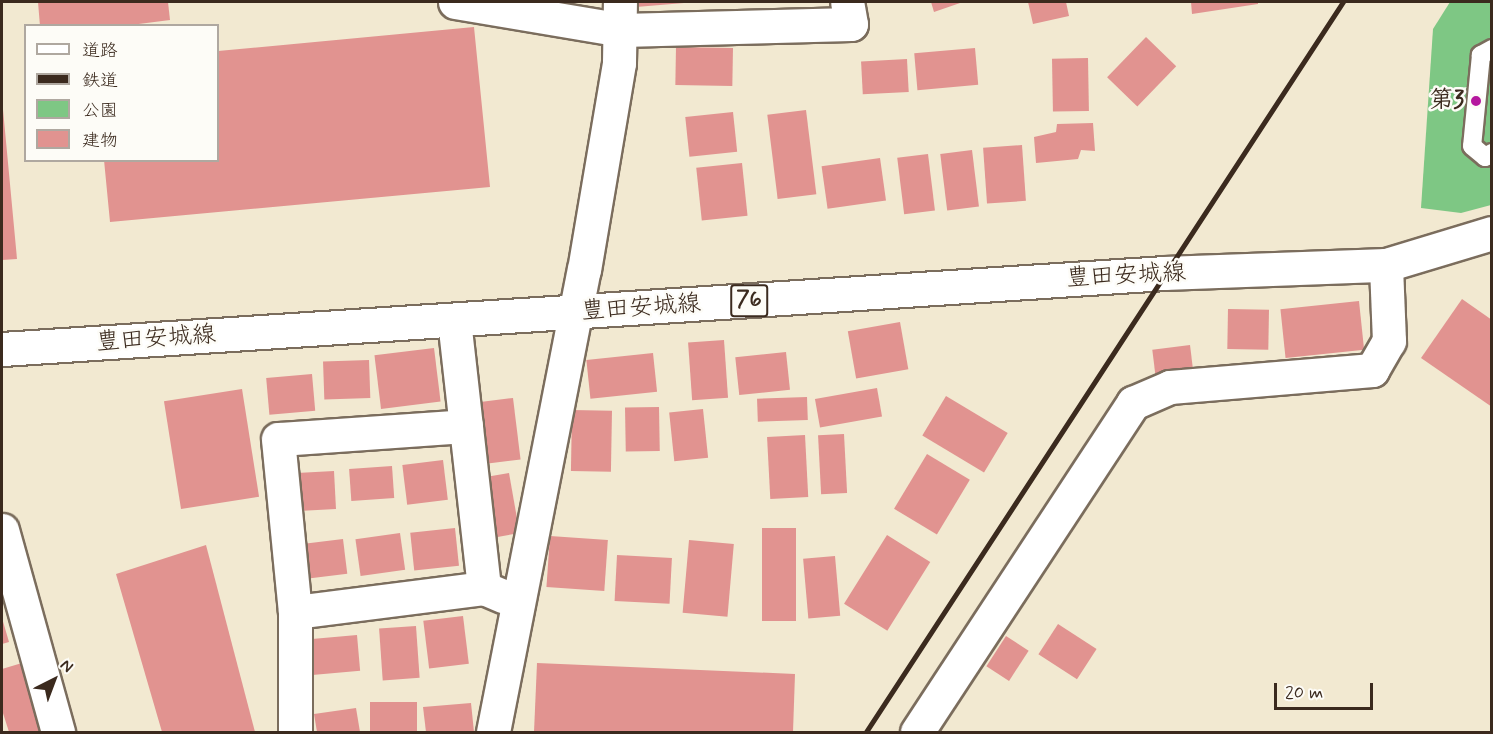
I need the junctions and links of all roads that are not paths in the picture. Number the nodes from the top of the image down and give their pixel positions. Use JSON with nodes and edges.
{"nodes":[{"id":1,"x":455,"y":2,"type":"edge"},
{"id":2,"x":847,"y":2,"type":"edge"},
{"id":3,"x":621,"y":16,"type":"edge"},
{"id":4,"x":1491,"y":49,"type":"edge"},
{"id":5,"x":1491,"y":153,"type":"edge"},
{"id":6,"x":1491,"y":233,"type":"edge"},
{"id":7,"x":1386,"y":265,"type":"junction"},
{"id":8,"x":574,"y":313,"type":"junction"},
{"id":9,"x":454,"y":320,"type":"junction"},
{"id":10,"x":2,"y":349,"type":"edge"},
{"id":11,"x":466,"y":426,"type":"junction"},
{"id":12,"x":2,"y":530,"type":"edge"},
{"id":13,"x":484,"y":588,"type":"junction"},
{"id":14,"x":519,"y":602,"type":"junction"},
{"id":15,"x":295,"y":612,"type":"junction"},
{"id":16,"x":58,"y":732,"type":"edge"},
{"id":17,"x":295,"y":732,"type":"edge"},
{"id":18,"x":493,"y":732,"type":"edge"},
{"id":19,"x":917,"y":732,"type":"edge"}],
"edges":[{"from":1,"to":3,"type":"street"},
{"from":2,"to":3,"type":"street"},
{"from":3,"to":8,"type":"street"},
{"from":4,"to":5,"type":"lane"},
{"from":6,"to":7,"type":"street","name":"豊田安城線","number":"76"},
{"from":7,"to":8,"type":"street","name":"豊田安城線","number":"76"},
{"from":7,"to":19,"type":"street"},
{"from":8,"to":9,"type":"street","name":"豊田安城線","number":"76"},
{"from":8,"to":14,"type":"street"},
{"from":9,"to":10,"type":"street","name":"豊田安城線","number":"76"},
{"from":9,"to":11,"type":"street"},
{"from":11,"to":13,"type":"street"},
{"from":11,"to":15,"type":"street"},
{"from":12,"to":16,"type":"street"},
{"from":13,"to":14,"type":"street"},
{"from":13,"to":15,"type":"street"},
{"from":14,"to":18,"type":"street"},
{"from":15,"to":17,"type":"street"}]}
